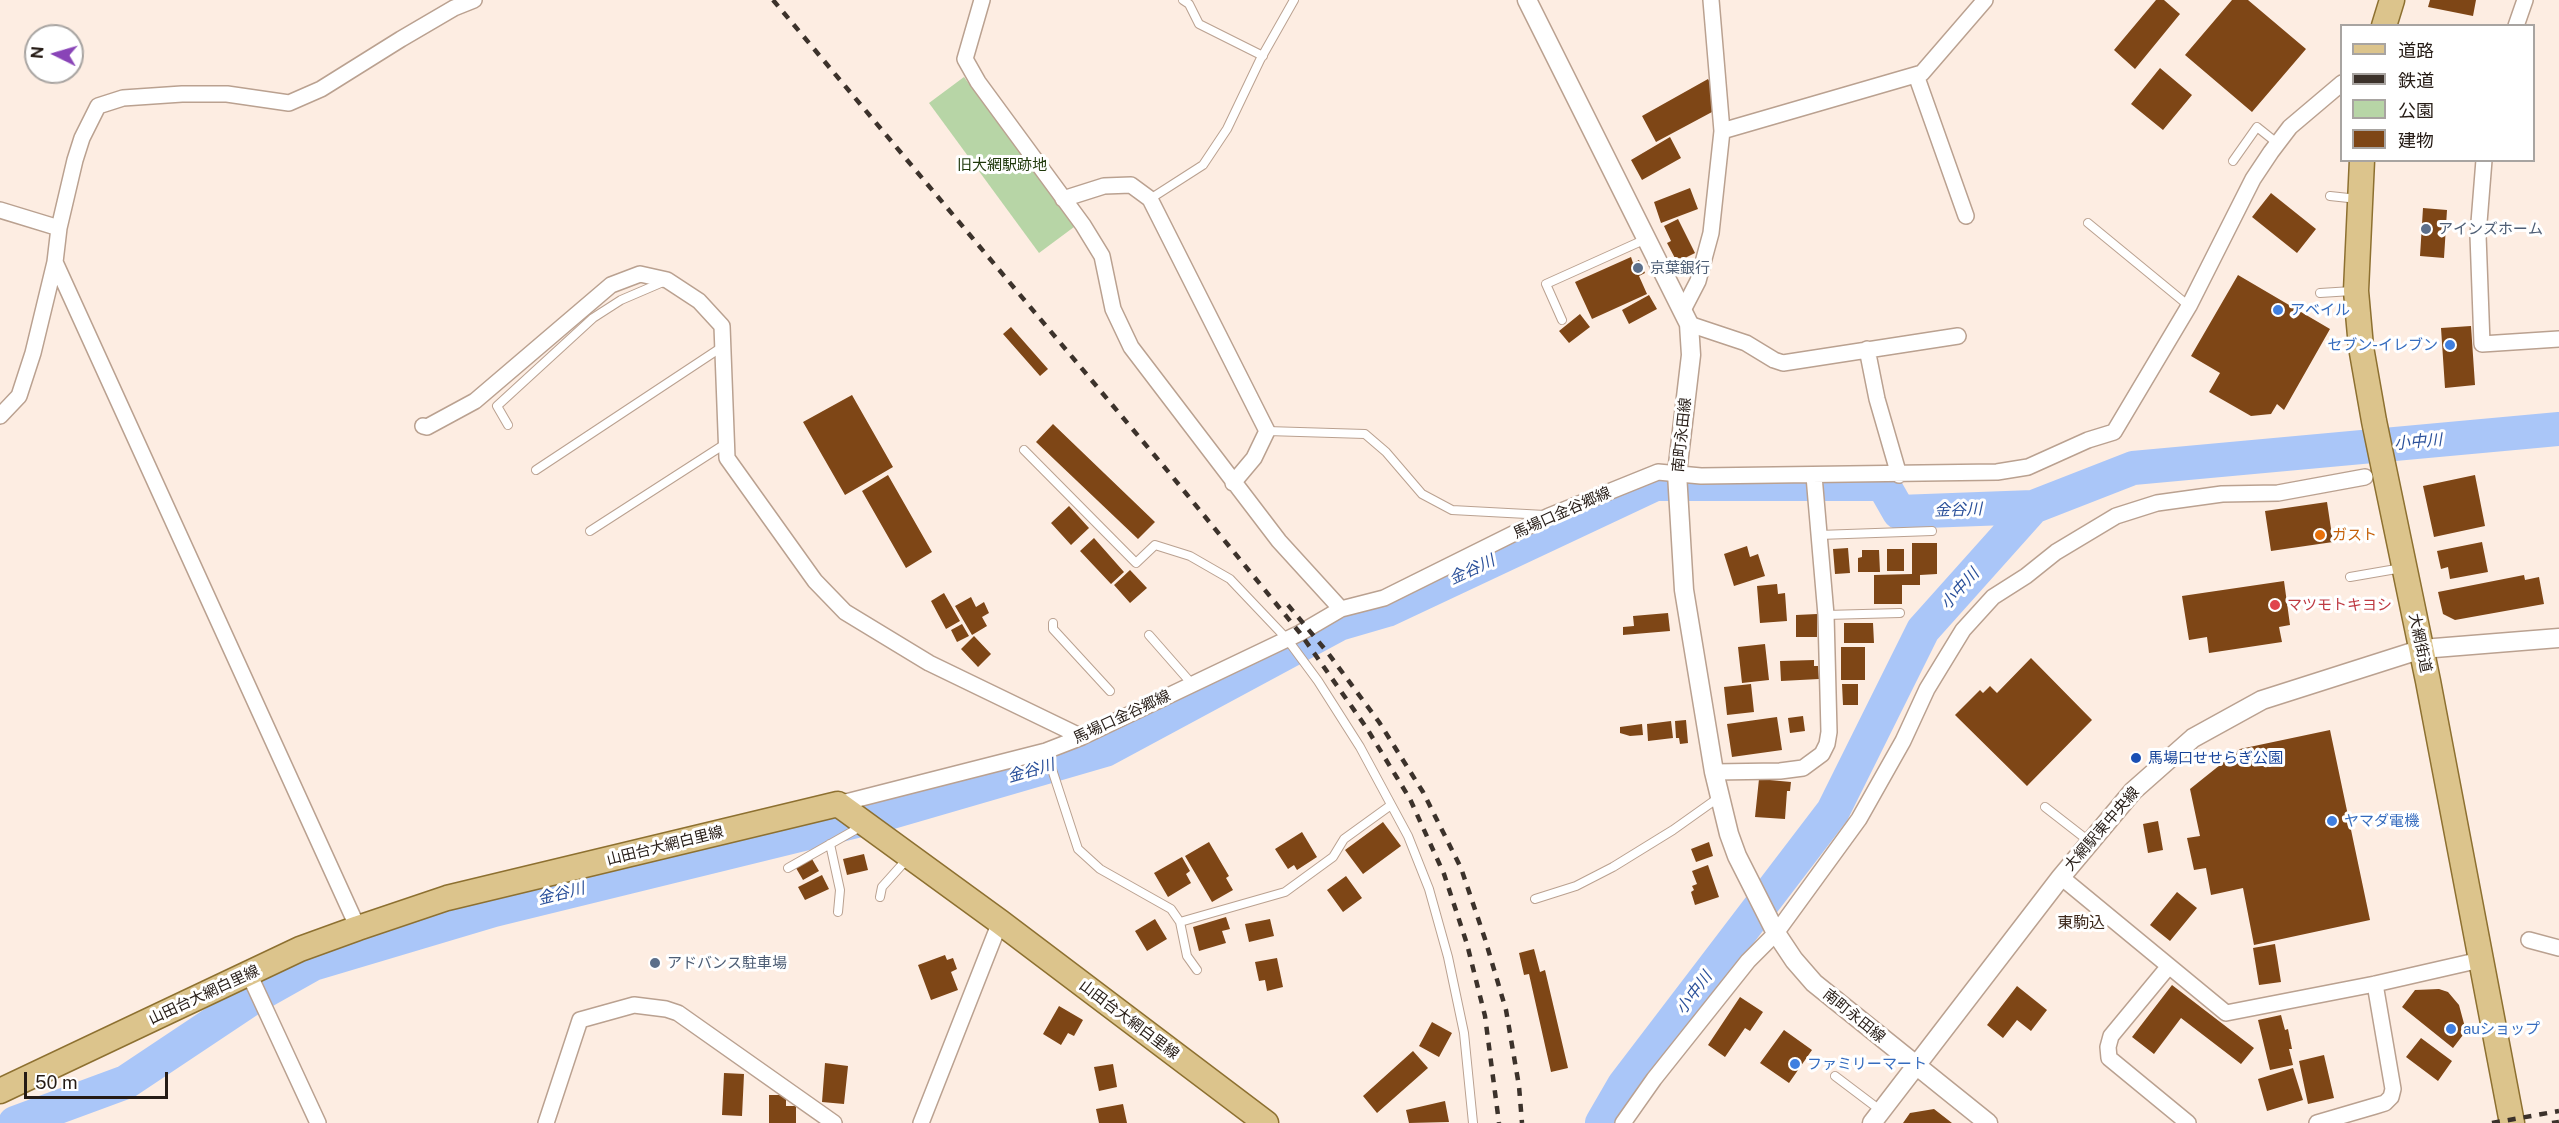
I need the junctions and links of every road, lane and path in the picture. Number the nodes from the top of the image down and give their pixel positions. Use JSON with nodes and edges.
{"nodes":[{"id":1,"x":474,"y":0,"type":"edge"},
{"id":2,"x":982,"y":0,"type":"edge"},
{"id":3,"x":1183,"y":0,"type":"edge"},
{"id":4,"x":1294,"y":0,"type":"edge"},
{"id":5,"x":1527,"y":0,"type":"edge"},
{"id":6,"x":1711,"y":0,"type":"edge"},
{"id":7,"x":1984,"y":0,"type":"edge"},
{"id":8,"x":2392,"y":0,"type":"edge"},
{"id":9,"x":2525,"y":0,"type":"edge"},
{"id":10,"x":2385,"y":24,"type":"edge"},
{"id":11,"x":2517,"y":24,"type":"edge"},
{"id":12,"x":1263,"y":56,"type":"junction"},
{"id":13,"x":1916,"y":75,"type":"junction"},
{"id":14,"x":2340,"y":84,"type":"edge"},
{"id":15,"x":1722,"y":131,"type":"junction"},
{"id":16,"x":2277,"y":143,"type":"junction"},
{"id":17,"x":2233,"y":161,"type":"dead end"},
{"id":18,"x":2362,"y":162,"type":"edge"},
{"id":19,"x":2484,"y":162,"type":"edge"},
{"id":20,"x":2330,"y":196,"type":"dead end"},
{"id":21,"x":1064,"y":199,"type":"junction"},
{"id":22,"x":1150,"y":199,"type":"junction"},
{"id":23,"x":2359,"y":199,"type":"junction"},
{"id":24,"x":0,"y":210,"type":"edge"},
{"id":25,"x":1966,"y":216,"type":"dead end"},
{"id":26,"x":2088,"y":223,"type":"dead end"},
{"id":27,"x":59,"y":228,"type":"junction"},
{"id":28,"x":1646,"y":239,"type":"junction"},
{"id":29,"x":55,"y":262,"type":"junction"},
{"id":30,"x":668,"y":280,"type":"junction"},
{"id":31,"x":2356,"y":291,"type":"junction"},
{"id":32,"x":2320,"y":293,"type":"dead end"},
{"id":33,"x":2189,"y":306,"type":"junction"},
{"id":34,"x":1686,"y":317,"type":"junction"},
{"id":35,"x":1562,"y":320,"type":"dead end"},
{"id":36,"x":1958,"y":336,"type":"dead end"},
{"id":37,"x":2559,"y":339,"type":"edge"},
{"id":38,"x":723,"y":347,"type":"junction"},
{"id":39,"x":1867,"y":349,"type":"junction"},
{"id":40,"x":0,"y":416,"type":"edge"},
{"id":41,"x":508,"y":425,"type":"dead end"},
{"id":42,"x":423,"y":426,"type":"dead end"},
{"id":43,"x":1267,"y":430,"type":"junction"},
{"id":44,"x":726,"y":444,"type":"junction"},
{"id":45,"x":1024,"y":450,"type":"dead end"},
{"id":46,"x":536,"y":470,"type":"dead end"},
{"id":47,"x":2374,"y":471,"type":"junction"},
{"id":48,"x":1677,"y":473,"type":"junction"},
{"id":49,"x":1899,"y":475,"type":"junction"},
{"id":50,"x":1814,"y":476,"type":"junction"},
{"id":51,"x":1233,"y":483,"type":"junction"},
{"id":52,"x":1549,"y":516,"type":"junction"},
{"id":53,"x":590,"y":531,"type":"dead end"},
{"id":54,"x":1932,"y":531,"type":"dead end"},
{"id":55,"x":1819,"y":535,"type":"junction"},
{"id":56,"x":2405,"y":567,"type":"junction"},
{"id":57,"x":2350,"y":578,"type":"dead end"},
{"id":58,"x":1341,"y":609,"type":"junction"},
{"id":59,"x":1900,"y":613,"type":"dead end"},
{"id":60,"x":1826,"y":615,"type":"junction"},
{"id":61,"x":1053,"y":623,"type":"dead end"},
{"id":62,"x":1149,"y":635,"type":"dead end"},
{"id":63,"x":2559,"y":638,"type":"edge"},
{"id":64,"x":1287,"y":639,"type":"junction"},
{"id":65,"x":2421,"y":649,"type":"junction"},
{"id":66,"x":1192,"y":684,"type":"junction"},
{"id":67,"x":1110,"y":691,"type":"dead end"},
{"id":68,"x":1082,"y":737,"type":"junction"},
{"id":69,"x":1046,"y":752,"type":"junction"},
{"id":70,"x":1714,"y":772,"type":"junction"},
{"id":71,"x":1719,"y":797,"type":"junction"},
{"id":72,"x":838,"y":804,"type":"junction"},
{"id":73,"x":1391,"y":806,"type":"junction"},
{"id":74,"x":2045,"y":807,"type":"dead end"},
{"id":75,"x":866,"y":824,"type":"junction"},
{"id":76,"x":2090,"y":842,"type":"junction"},
{"id":77,"x":830,"y":844,"type":"junction"},
{"id":78,"x":910,"y":856,"type":"junction"},
{"id":79,"x":788,"y":868,"type":"dead end"},
{"id":80,"x":2061,"y":877,"type":"junction"},
{"id":81,"x":880,"y":897,"type":"dead end"},
{"id":82,"x":1535,"y":899,"type":"dead end"},
{"id":83,"x":838,"y":912,"type":"dead end"},
{"id":84,"x":1000,"y":922,"type":"junction"},
{"id":85,"x":1180,"y":922,"type":"junction"},
{"id":86,"x":358,"y":928,"type":"junction"},
{"id":87,"x":1776,"y":933,"type":"junction"},
{"id":88,"x":2529,"y":940,"type":"dead end"},
{"id":89,"x":2559,"y":948,"type":"edge"},
{"id":90,"x":2480,"y":960,"type":"junction"},
{"id":91,"x":2169,"y":966,"type":"junction"},
{"id":92,"x":1197,"y":970,"type":"dead end"},
{"id":93,"x":249,"y":974,"type":"junction"},
{"id":94,"x":2375,"y":984,"type":"junction"},
{"id":95,"x":1914,"y":1066,"type":"junction"},
{"id":96,"x":1835,"y":1076,"type":"dead end"},
{"id":97,"x":0,"y":1091,"type":"edge"},
{"id":98,"x":1877,"y":1117,"type":"edge"},
{"id":99,"x":318,"y":1123,"type":"edge"},
{"id":100,"x":546,"y":1123,"type":"edge"},
{"id":101,"x":834,"y":1123,"type":"edge"},
{"id":102,"x":921,"y":1123,"type":"edge"},
{"id":103,"x":1266,"y":1123,"type":"edge"},
{"id":104,"x":1473,"y":1123,"type":"edge"},
{"id":105,"x":1623,"y":1123,"type":"edge"},
{"id":106,"x":1988,"y":1123,"type":"edge"},
{"id":107,"x":2188,"y":1123,"type":"edge"},
{"id":108,"x":2317,"y":1123,"type":"edge"},
{"id":109,"x":2512,"y":1123,"type":"edge"}],
"edges":[{"from":1,"to":27,"type":"street"},
{"from":2,"to":21,"type":"street"},
{"from":3,"to":12,"type":"lane"},
{"from":4,"to":12,"type":"lane"},
{"from":5,"to":28,"type":"street","name":"南町永田線"},
{"from":6,"to":15,"type":"street"},
{"from":7,"to":13,"type":"street"},
{"from":8,"to":10,"type":"main road"},
{"from":9,"to":11,"type":"street"},
{"from":12,"to":22,"type":"lane"},
{"from":13,"to":15,"type":"street"},
{"from":13,"to":25,"type":"street"},
{"from":14,"to":16,"type":"street"},
{"from":15,"to":34,"type":"street"},
{"from":16,"to":17,"type":"lane"},
{"from":16,"to":33,"type":"street"},
{"from":18,"to":23,"type":"main road","name":"大網街道"},
{"from":19,"to":37,"type":"street"},
{"from":20,"to":23,"type":"lane"},
{"from":21,"to":22,"type":"street"},
{"from":21,"to":51,"type":"street"},
{"from":22,"to":43,"type":"street"},
{"from":23,"to":31,"type":"main road","name":"大網街道"},
{"from":24,"to":27,"type":"street"},
{"from":26,"to":33,"type":"lane"},
{"from":27,"to":29,"type":"street"},
{"from":28,"to":34,"type":"street","name":"南町永田線"},
{"from":28,"to":35,"type":"lane"},
{"from":29,"to":40,"type":"street"},
{"from":29,"to":86,"type":"street"},
{"from":30,"to":38,"type":"street"},
{"from":30,"to":41,"type":"lane"},
{"from":30,"to":42,"type":"street"},
{"from":31,"to":32,"type":"lane"},
{"from":31,"to":47,"type":"main road","name":"大網街道"},
{"from":33,"to":49,"type":"street","name":"馬場口金谷郷線"},
{"from":34,"to":39,"type":"street"},
{"from":34,"to":48,"type":"street","name":"南町永田線"},
{"from":36,"to":39,"type":"street"},
{"from":38,"to":44,"type":"street"},
{"from":38,"to":46,"type":"lane"},
{"from":39,"to":49,"type":"street"},
{"from":43,"to":51,"type":"street"},
{"from":43,"to":52,"type":"lane"},
{"from":44,"to":53,"type":"lane"},
{"from":44,"to":68,"type":"street"},
{"from":45,"to":64,"type":"lane"},
{"from":47,"to":56,"type":"main road","name":"大網街道"},
{"from":47,"to":87,"type":"street"},
{"from":48,"to":50,"type":"street","name":"馬場口金谷郷線"},
{"from":48,"to":52,"type":"street","name":"馬場口金谷郷線"},
{"from":48,"to":70,"type":"street","name":"南町永田線"},
{"from":49,"to":50,"type":"street","name":"馬場口金谷郷線"},
{"from":50,"to":55,"type":"street"},
{"from":51,"to":58,"type":"street"},
{"from":52,"to":58,"type":"street","name":"馬場口金谷郷線"},
{"from":54,"to":55,"type":"lane"},
{"from":55,"to":60,"type":"street"},
{"from":56,"to":57,"type":"lane"},
{"from":56,"to":65,"type":"main road","name":"大網街道"},
{"from":58,"to":64,"type":"street","name":"馬場口金谷郷線"},
{"from":59,"to":60,"type":"lane"},
{"from":60,"to":70,"type":"street"},
{"from":61,"to":67,"type":"lane"},
{"from":62,"to":66,"type":"lane"},
{"from":63,"to":65,"type":"street","name":"大網駅東中央線"},
{"from":64,"to":66,"type":"street","name":"馬場口金谷郷線"},
{"from":64,"to":73,"type":"lane"},
{"from":65,"to":76,"type":"street","name":"大網駅東中央線"},
{"from":65,"to":90,"type":"main road","name":"大網街道"},
{"from":66,"to":68,"type":"street","name":"馬場口金谷郷線"},
{"from":68,"to":69,"type":"street","name":"馬場口金谷郷線"},
{"from":69,"to":72,"type":"street","name":"馬場口金谷郷線"},
{"from":69,"to":85,"type":"lane"},
{"from":70,"to":71,"type":"street","name":"南町永田線"},
{"from":71,"to":82,"type":"lane"},
{"from":71,"to":87,"type":"street","name":"南町永田線"},
{"from":72,"to":75,"type":"main road","name":"山田台大網白里線"},
{"from":72,"to":86,"type":"main road","name":"山田台大網白里線"},
{"from":73,"to":85,"type":"lane"},
{"from":73,"to":104,"type":"lane"},
{"from":74,"to":76,"type":"lane"},
{"from":75,"to":77,"type":"lane"},
{"from":75,"to":78,"type":"main road","name":"山田台大網白里線"},
{"from":76,"to":80,"type":"street","name":"大網駅東中央線"},
{"from":77,"to":79,"type":"lane"},
{"from":77,"to":83,"type":"lane"},
{"from":78,"to":81,"type":"lane"},
{"from":78,"to":84,"type":"main road","name":"山田台大網白里線"},
{"from":80,"to":91,"type":"street"},
{"from":80,"to":95,"type":"street","name":"大網駅東中央線"},
{"from":84,"to":102,"type":"street"},
{"from":84,"to":103,"type":"main road","name":"山田台大網白里線"},
{"from":85,"to":92,"type":"lane"},
{"from":86,"to":93,"type":"main road","name":"山田台大網白里線"},
{"from":87,"to":95,"type":"street","name":"南町永田線"},
{"from":87,"to":105,"type":"street"},
{"from":88,"to":89,"type":"street"},
{"from":90,"to":94,"type":"street"},
{"from":90,"to":109,"type":"main road","name":"大網街道"},
{"from":91,"to":94,"type":"street"},
{"from":91,"to":107,"type":"street"},
{"from":93,"to":97,"type":"main road","name":"山田台大網白里線"},
{"from":93,"to":99,"type":"street"},
{"from":94,"to":108,"type":"street"},
{"from":95,"to":98,"type":"street","name":"大網駅東中央線"},
{"from":95,"to":106,"type":"street","name":"南町永田線"},
{"from":96,"to":98,"type":"lane"},
{"from":100,"to":101,"type":"street"}]}
